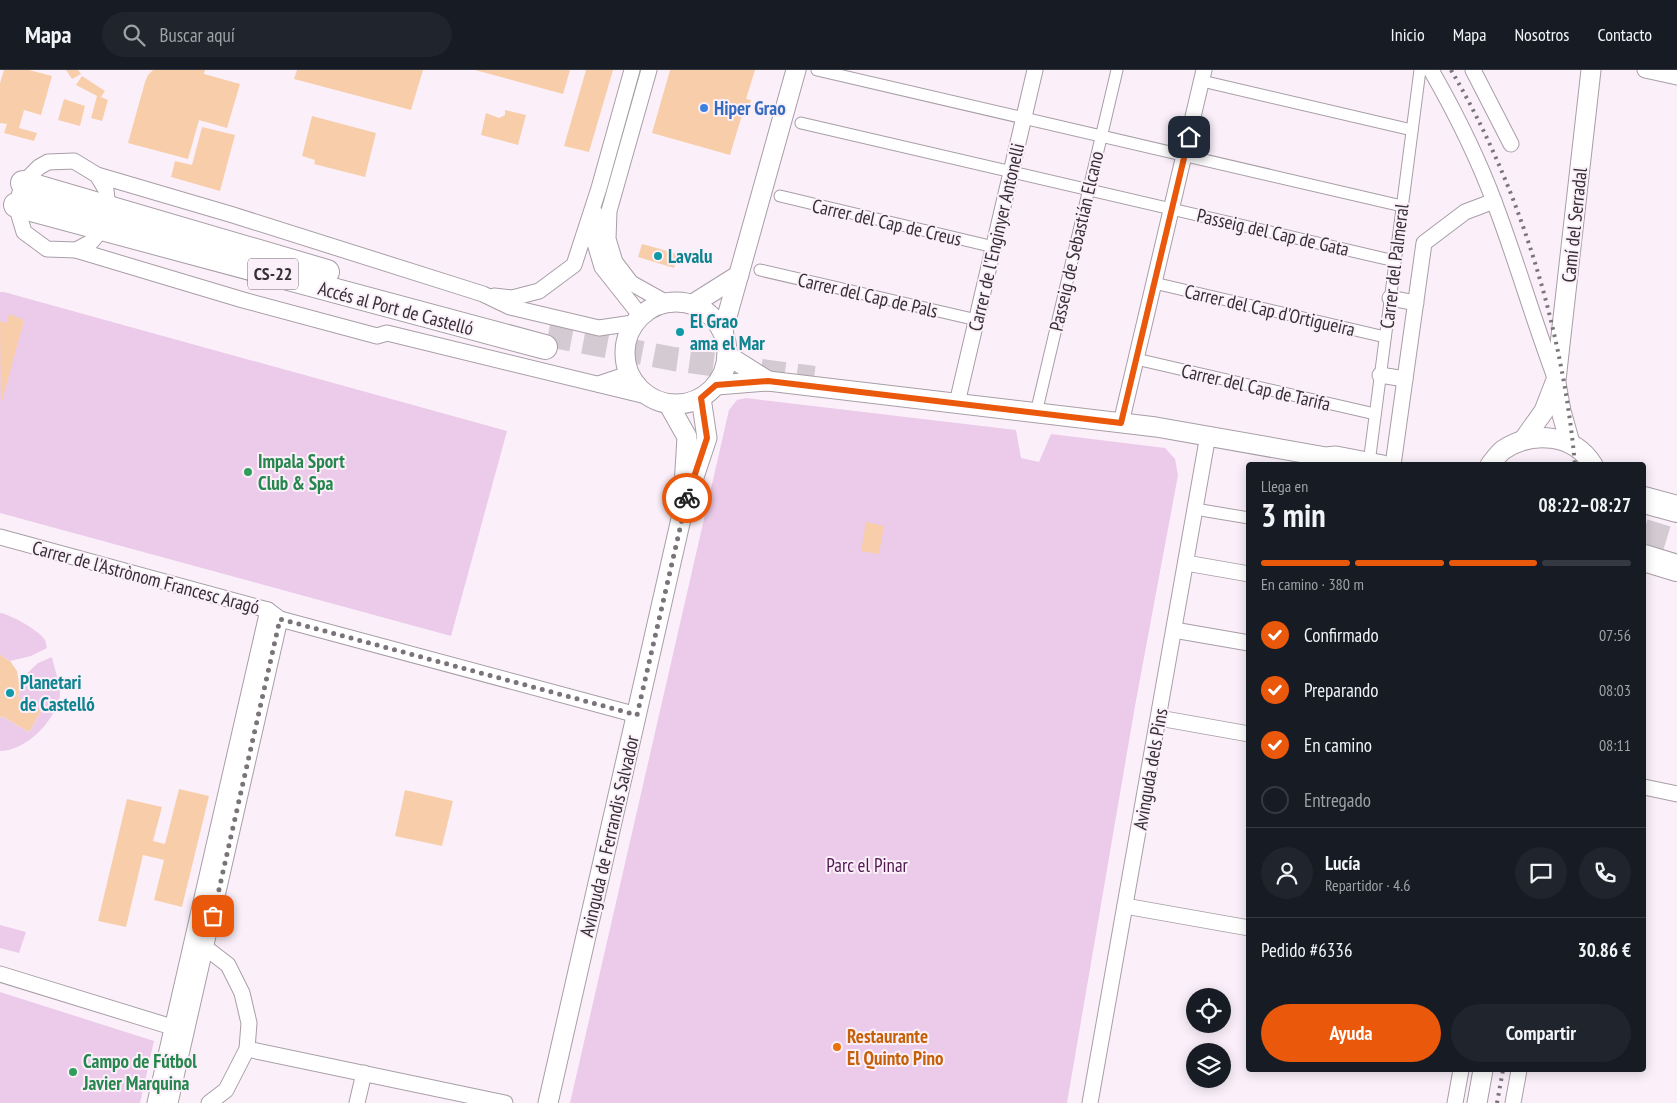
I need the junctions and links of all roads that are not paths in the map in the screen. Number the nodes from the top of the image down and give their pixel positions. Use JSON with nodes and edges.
{"nodes":[{"id":1,"x":632,"y":70,"type":"edge"},
{"id":2,"x":649,"y":70,"type":"edge"},
{"id":3,"x":796,"y":70,"type":"edge"},
{"id":4,"x":817,"y":70,"type":"edge"},
{"id":5,"x":1035,"y":70,"type":"edge"},
{"id":6,"x":1117,"y":70,"type":"edge"},
{"id":7,"x":1420,"y":70,"type":"edge"},
{"id":8,"x":1431,"y":70,"type":"edge"},
{"id":9,"x":1473,"y":70,"type":"edge"},
{"id":10,"x":1590,"y":70,"type":"edge"},
{"id":11,"x":1645,"y":70,"type":"edge"},
{"id":12,"x":1203,"y":75,"type":"edge"},
{"id":13,"x":1677,"y":77,"type":"edge"},
{"id":14,"x":1024,"y":118,"type":"junction"},
{"id":15,"x":801,"y":123,"type":"dead end"},
{"id":16,"x":1412,"y":130,"type":"junction"},
{"id":17,"x":1101,"y":136,"type":"junction"},
{"id":18,"x":1511,"y":144,"type":"dead end"},
{"id":19,"x":1184,"y":155,"type":"junction"},
{"id":20,"x":1011,"y":172,"type":"junction"},
{"id":21,"x":96,"y":175,"type":"junction"},
{"id":22,"x":599,"y":188,"type":"junction"},
{"id":23,"x":1089,"y":190,"type":"junction"},
{"id":24,"x":19,"y":194,"type":"junction"},
{"id":25,"x":780,"y":196,"type":"dead end"},
{"id":26,"x":1494,"y":201,"type":"junction"},
{"id":27,"x":1402,"y":206,"type":"junction"},
{"id":28,"x":1172,"y":209,"type":"junction"},
{"id":29,"x":106,"y":218,"type":"junction"},
{"id":30,"x":994,"y":247,"type":"junction"},
{"id":31,"x":76,"y":250,"type":"junction"},
{"id":32,"x":1395,"y":261,"type":"junction"},
{"id":33,"x":760,"y":270,"type":"dead end"},
{"id":34,"x":739,"y":275,"type":"junction"},
{"id":35,"x":1154,"y":283,"type":"junction"},
{"id":36,"x":482,"y":294,"type":"junction"},
{"id":37,"x":1390,"y":298,"type":"junction"},
{"id":38,"x":666,"y":302,"type":"junction"},
{"id":39,"x":1416,"y":303,"type":"junction"},
{"id":40,"x":692,"y":304,"type":"junction"},
{"id":41,"x":636,"y":319,"type":"junction"},
{"id":42,"x":976,"y":320,"type":"junction"},
{"id":43,"x":723,"y":331,"type":"junction"},
{"id":44,"x":1385,"y":337,"type":"junction"},
{"id":45,"x":546,"y":341,"type":"tunnel mouth"},
{"id":46,"x":727,"y":355,"type":"junction"},
{"id":47,"x":1136,"y":359,"type":"junction"},
{"id":48,"x":628,"y":374,"type":"junction"},
{"id":49,"x":1380,"y":375,"type":"junction"},
{"id":50,"x":1405,"y":379,"type":"junction"},
{"id":51,"x":1556,"y":380,"type":"junction"},
{"id":52,"x":768,"y":381,"type":"junction"},
{"id":53,"x":598,"y":384,"type":"junction"},
{"id":54,"x":716,"y":385,"type":"junction"},
{"id":55,"x":646,"y":396,"type":"junction"},
{"id":56,"x":701,"y":398,"type":"junction"},
{"id":57,"x":957,"y":403,"type":"junction"},
{"id":58,"x":669,"y":405,"type":"junction"},
{"id":59,"x":1036,"y":413,"type":"junction"},
{"id":60,"x":1375,"y":414,"type":"junction"},
{"id":61,"x":1121,"y":423,"type":"junction"},
{"id":62,"x":1208,"y":435,"type":"junction"},
{"id":63,"x":1524,"y":439,"type":"junction"},
{"id":64,"x":1570,"y":443,"type":"junction"},
{"id":65,"x":1332,"y":461,"type":"edge"},
{"id":66,"x":1366,"y":462,"type":"edge"},
{"id":67,"x":1376,"y":462,"type":"edge"},
{"id":68,"x":1393,"y":462,"type":"edge"},
{"id":69,"x":1493,"y":462,"type":"edge"},
{"id":70,"x":1591,"y":462,"type":"edge"},
{"id":71,"x":1646,"y":501,"type":"edge"},
{"id":72,"x":1195,"y":509,"type":"junction"},
{"id":73,"x":1677,"y":509,"type":"edge"},
{"id":74,"x":683,"y":510,"type":"junction"},
{"id":75,"x":1246,"y":518,"type":"edge"},
{"id":76,"x":0,"y":537,"type":"edge"},
{"id":77,"x":1646,"y":559,"type":"edge"},
{"id":78,"x":1186,"y":563,"type":"junction"},
{"id":79,"x":1677,"y":568,"type":"edge"},
{"id":80,"x":1246,"y":573,"type":"edge"},
{"id":81,"x":274,"y":614,"type":"junction"},
{"id":82,"x":1174,"y":630,"type":"junction"},
{"id":83,"x":1246,"y":642,"type":"edge"},
{"id":84,"x":637,"y":715,"type":"junction"},
{"id":85,"x":1158,"y":718,"type":"junction"},
{"id":86,"x":1246,"y":733,"type":"edge"},
{"id":87,"x":1646,"y":787,"type":"edge"},
{"id":88,"x":1677,"y":794,"type":"edge"},
{"id":89,"x":1125,"y":906,"type":"junction"},
{"id":90,"x":1246,"y":927,"type":"edge"},
{"id":91,"x":199,"y":945,"type":"junction"},
{"id":92,"x":0,"y":974,"type":"edge"},
{"id":93,"x":172,"y":1027,"type":"junction"},
{"id":94,"x":247,"y":1049,"type":"junction"},
{"id":95,"x":1461,"y":1072,"type":"edge"},
{"id":96,"x":1483,"y":1072,"type":"edge"},
{"id":97,"x":1519,"y":1072,"type":"edge"},
{"id":98,"x":364,"y":1074,"type":"junction"},
{"id":99,"x":155,"y":1103,"type":"edge"},
{"id":100,"x":170,"y":1103,"type":"edge"},
{"id":101,"x":209,"y":1103,"type":"edge"},
{"id":102,"x":357,"y":1103,"type":"edge"},
{"id":103,"x":505,"y":1103,"type":"edge"},
{"id":104,"x":548,"y":1103,"type":"edge"},
{"id":105,"x":1090,"y":1103,"type":"edge"},
{"id":106,"x":1455,"y":1103,"type":"edge"},
{"id":107,"x":1478,"y":1103,"type":"edge"},
{"id":108,"x":1513,"y":1103,"type":"edge"}],
"edges":[{"from":1,"to":22,"type":"street"},
{"from":2,"to":38,"type":"street"},
{"from":3,"to":34,"type":"street"},
{"from":4,"to":14,"type":"street"},
{"from":5,"to":14,"type":"street","name":"Carrer de l'Enginyer Antonelli"},
{"from":6,"to":17,"type":"street","name":"Passeig de Sebastián Elcano"},
{"from":7,"to":16,"type":"street","name":"Carrer del Palmeral"},
{"from":8,"to":26,"type":"street"},
{"from":9,"to":18,"type":"street"},
{"from":10,"to":51,"type":"street","name":"Camí del Serradal"},
{"from":11,"to":13,"type":"street"},
{"from":12,"to":16,"type":"street"},
{"from":12,"to":19,"type":"street"},
{"from":14,"to":17,"type":"street"},
{"from":14,"to":20,"type":"street","name":"Carrer de l'Enginyer Antonelli"},
{"from":15,"to":20,"type":"street","name":"Passeig del Cap de Gata"},
{"from":16,"to":27,"type":"street","name":"Carrer del Palmeral"},
{"from":17,"to":19,"type":"street"},
{"from":17,"to":23,"type":"street","name":"Passeig de Sebastián Elcano"},
{"from":19,"to":27,"type":"street"},
{"from":19,"to":28,"type":"street"},
{"from":20,"to":23,"type":"street","name":"Passeig del Cap de Gata"},
{"from":20,"to":30,"type":"street","name":"Carrer de l'Enginyer Antonelli"},
{"from":21,"to":24,"type":"street"},
{"from":21,"to":29,"type":"street"},
{"from":21,"to":36,"type":"street"},
{"from":22,"to":36,"type":"street"},
{"from":22,"to":41,"type":"street"},
{"from":23,"to":28,"type":"street","name":"Passeig del Cap de Gata"},
{"from":23,"to":59,"type":"street","name":"Passeig de Sebastián Elcano"},
{"from":24,"to":29,"type":"highway","name":"Accés al Port de Castelló","number":"CS-22"},
{"from":24,"to":31,"type":"street"},
{"from":25,"to":30,"type":"street","name":"Carrer del Cap de Creus"},
{"from":26,"to":39,"type":"street","name":"Carrer del Palmeral"},
{"from":26,"to":51,"type":"street"},
{"from":27,"to":32,"type":"street","name":"Carrer del Palmeral"},
{"from":28,"to":32,"type":"street","name":"Passeig del Cap de Gata"},
{"from":28,"to":35,"type":"street"},
{"from":29,"to":31,"type":"street"},
{"from":29,"to":45,"type":"highway","name":"Accés al Port de Castelló","number":"CS-22"},
{"from":30,"to":42,"type":"street","name":"Carrer de l'Enginyer Antonelli"},
{"from":31,"to":53,"type":"street"},
{"from":32,"to":37,"type":"street","name":"Carrer del Palmeral"},
{"from":33,"to":42,"type":"street","name":"Carrer del Cap de Pals"},
{"from":34,"to":40,"type":"street"},
{"from":34,"to":43,"type":"street"},
{"from":35,"to":44,"type":"street","name":"Carrer del Cap d'Ortigueira"},
{"from":35,"to":47,"type":"street"},
{"from":36,"to":41,"type":"street"},
{"from":37,"to":39,"type":"street"},
{"from":37,"to":44,"type":"street","name":"Carrer del Palmeral"},
{"from":38,"to":40,"type":"street"},
{"from":38,"to":41,"type":"street"},
{"from":39,"to":50,"type":"street","name":"Carrer del Palmeral"},
{"from":40,"to":43,"type":"street"},
{"from":41,"to":48,"type":"street"},
{"from":42,"to":57,"type":"street","name":"Carrer de l'Enginyer Antonelli"},
{"from":43,"to":46,"type":"street"},
{"from":44,"to":49,"type":"street","name":"Carrer del Palmeral"},
{"from":46,"to":52,"type":"street"},
{"from":46,"to":54,"type":"street"},
{"from":47,"to":60,"type":"street","name":"Carrer del Cap de Tarifa"},
{"from":47,"to":61,"type":"street"},
{"from":48,"to":53,"type":"street"},
{"from":48,"to":55,"type":"street"},
{"from":49,"to":50,"type":"street"},
{"from":49,"to":60,"type":"street","name":"Carrer del Palmeral"},
{"from":50,"to":68,"type":"street","name":"Carrer del Palmeral"},
{"from":51,"to":63,"type":"street","name":"Camí del Serradal"},
{"from":51,"to":64,"type":"street","name":"Camí del Serradal"},
{"from":52,"to":54,"type":"street"},
{"from":52,"to":57,"type":"street"},
{"from":53,"to":55,"type":"street"},
{"from":54,"to":56,"type":"street"},
{"from":55,"to":58,"type":"street"},
{"from":56,"to":58,"type":"street"},
{"from":56,"to":74,"type":"street","name":"Avinguda de Ferrandis Salvador"},
{"from":57,"to":59,"type":"street"},
{"from":58,"to":74,"type":"street","name":"Avinguda de Ferrandis Salvador"},
{"from":59,"to":61,"type":"street"},
{"from":60,"to":67,"type":"street","name":"Carrer del Palmeral"},
{"from":61,"to":62,"type":"street"},
{"from":62,"to":65,"type":"street"},
{"from":62,"to":72,"type":"street","name":"Avinguda dels Pins"},
{"from":63,"to":64,"type":"street"},
{"from":63,"to":69,"type":"street"},
{"from":64,"to":70,"type":"street"},
{"from":65,"to":66,"type":"street"},
{"from":71,"to":73,"type":"highway"},
{"from":72,"to":75,"type":"street"},
{"from":72,"to":78,"type":"street","name":"Avinguda dels Pins"},
{"from":74,"to":84,"type":"street","name":"Avinguda de Ferrandis Salvador"},
{"from":76,"to":81,"type":"street","name":"Carrer de l'Astrònom Francesc Aragó"},
{"from":77,"to":79,"type":"highway"},
{"from":78,"to":80,"type":"street"},
{"from":78,"to":82,"type":"street","name":"Avinguda dels Pins"},
{"from":81,"to":84,"type":"street","name":"Carrer de l'Astrònom Francesc Aragó"},
{"from":81,"to":91,"type":"street"},
{"from":82,"to":83,"type":"street"},
{"from":82,"to":85,"type":"street","name":"Avinguda dels Pins"},
{"from":84,"to":104,"type":"street","name":"Avinguda de Ferrandis Salvador"},
{"from":85,"to":86,"type":"street"},
{"from":85,"to":89,"type":"street","name":"Avinguda dels Pins"},
{"from":87,"to":88,"type":"street"},
{"from":89,"to":90,"type":"street"},
{"from":89,"to":105,"type":"street","name":"Avinguda dels Pins"},
{"from":91,"to":93,"type":"street"},
{"from":91,"to":94,"type":"street"},
{"from":91,"to":100,"type":"street"},
{"from":92,"to":93,"type":"street"},
{"from":93,"to":99,"type":"street"},
{"from":94,"to":98,"type":"street"},
{"from":94,"to":101,"type":"street"},
{"from":95,"to":106,"type":"street"},
{"from":96,"to":107,"type":"street"},
{"from":97,"to":108,"type":"street"},
{"from":98,"to":102,"type":"street"},
{"from":98,"to":103,"type":"street"}]}
